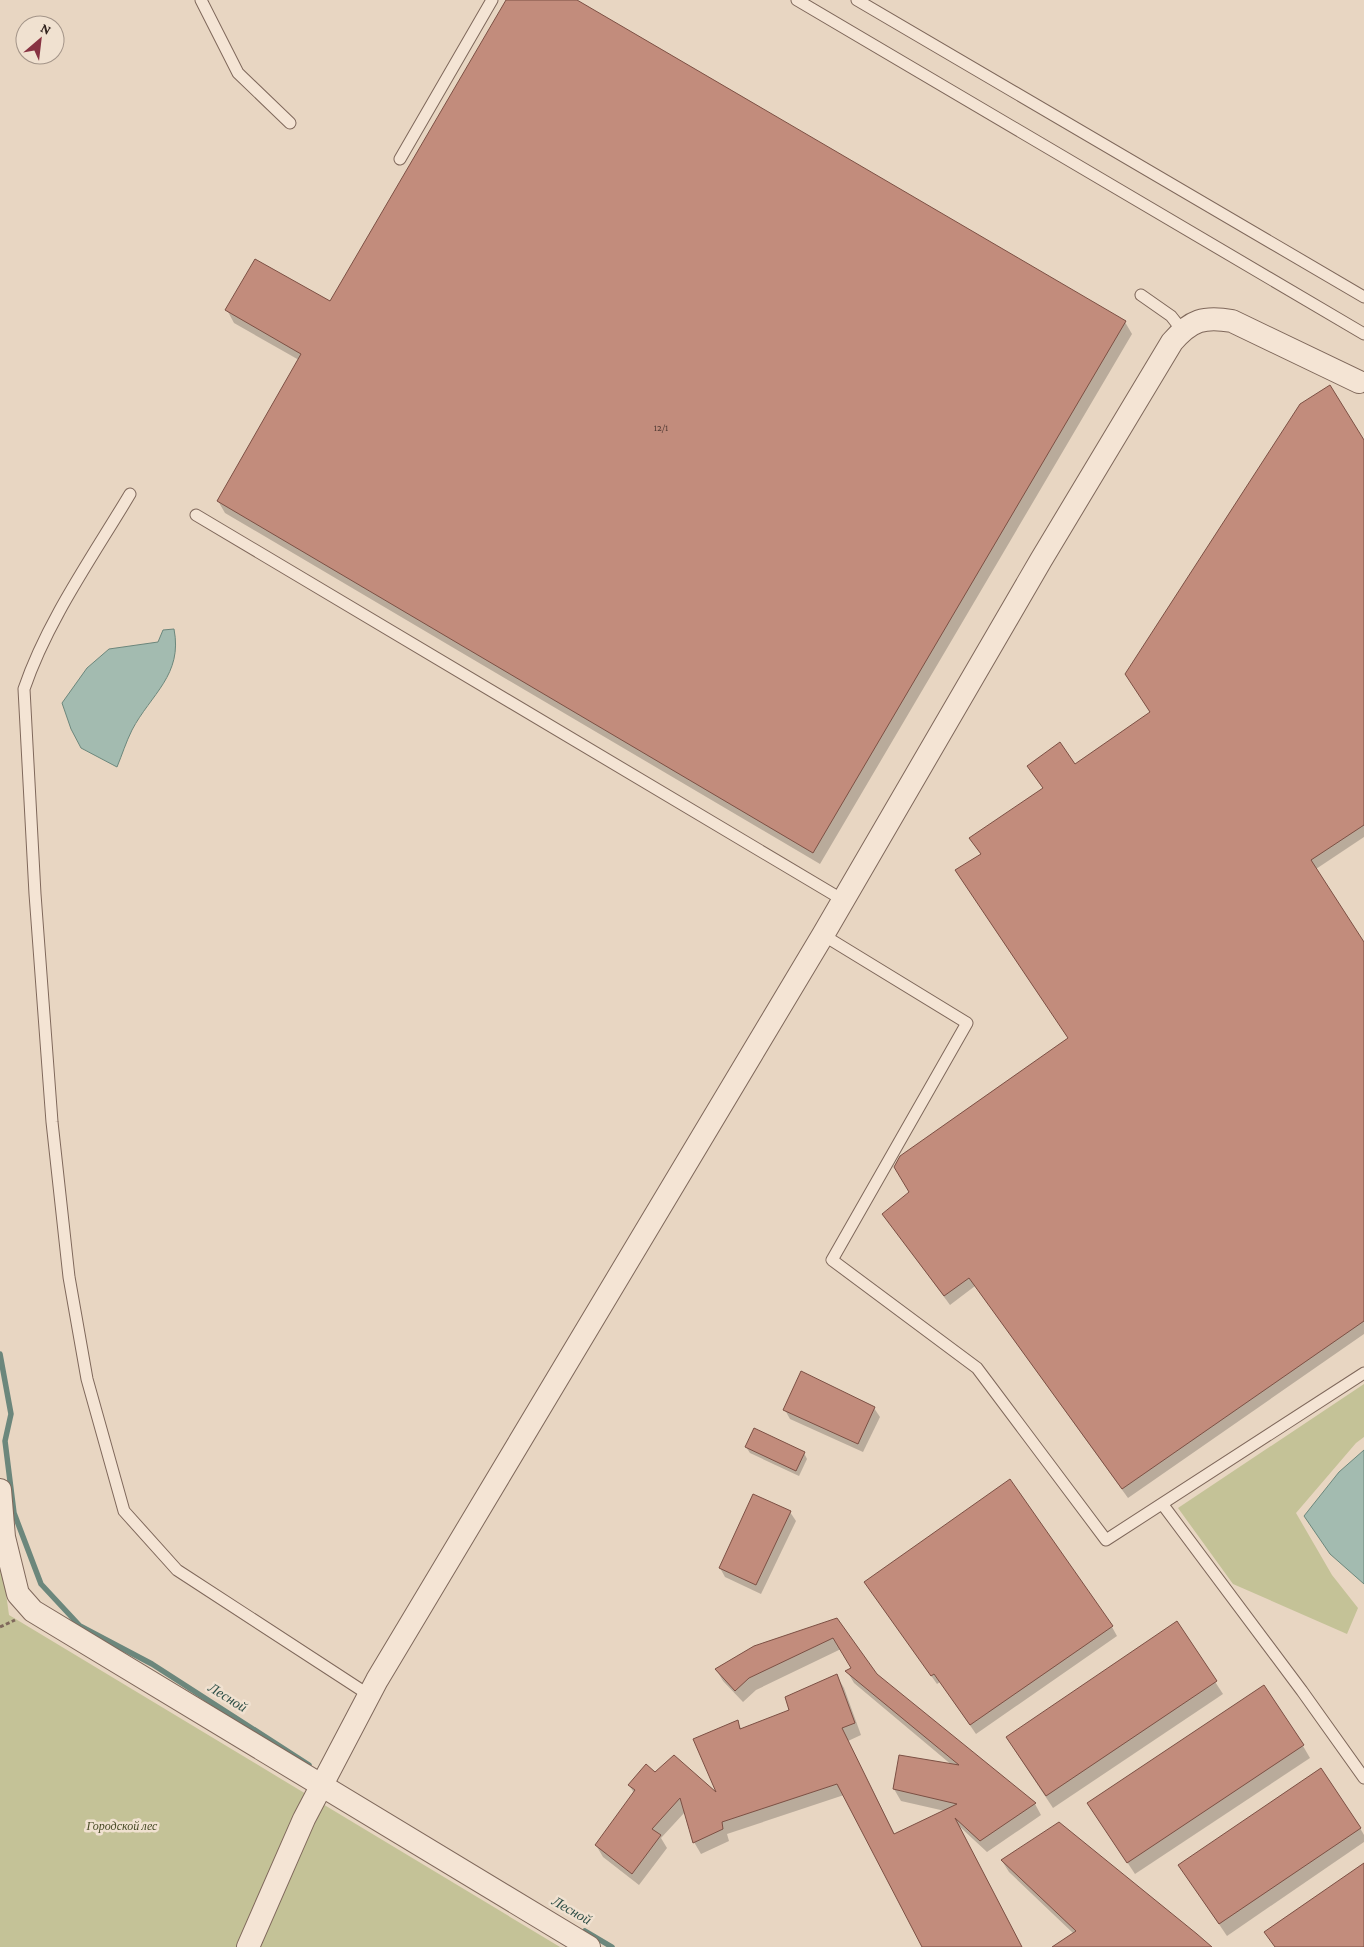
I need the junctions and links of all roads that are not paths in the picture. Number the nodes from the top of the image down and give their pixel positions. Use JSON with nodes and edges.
{"nodes":[{"id":1,"x":201,"y":0,"type":"edge"},
{"id":2,"x":492,"y":0,"type":"edge"},
{"id":3,"x":797,"y":0,"type":"edge"},
{"id":4,"x":857,"y":0,"type":"edge"},
{"id":5,"x":290,"y":123,"type":"dead end"},
{"id":6,"x":400,"y":159,"type":"dead end"},
{"id":7,"x":1141,"y":295,"type":"dead end"},
{"id":8,"x":1364,"y":297,"type":"edge"},
{"id":9,"x":1182,"y":330,"type":"junction"},
{"id":10,"x":1364,"y":334,"type":"edge"},
{"id":11,"x":1359,"y":382,"type":"dead end"},
{"id":12,"x":130,"y":494,"type":"dead end"},
{"id":13,"x":196,"y":515,"type":"dead end"},
{"id":14,"x":843,"y":900,"type":"junction"},
{"id":15,"x":823,"y":935,"type":"junction"},
{"id":16,"x":1364,"y":1372,"type":"edge"},
{"id":17,"x":0,"y":1490,"type":"edge"},
{"id":18,"x":1163,"y":1504,"type":"junction"},
{"id":19,"x":2,"y":1535,"type":"edge"},
{"id":20,"x":369,"y":1695,"type":"junction"},
{"id":21,"x":1364,"y":1778,"type":"edge"},
{"id":22,"x":322,"y":1786,"type":"junction"},
{"id":23,"x":248,"y":1947,"type":"edge"},
{"id":24,"x":589,"y":1947,"type":"edge"}],
"edges":[{"from":1,"to":5,"type":"lane"},
{"from":2,"to":6,"type":"lane"},
{"from":3,"to":10,"type":"lane"},
{"from":4,"to":8,"type":"lane"},
{"from":7,"to":9,"type":"lane"},
{"from":9,"to":11,"type":"street"},
{"from":9,"to":14,"type":"street"},
{"from":12,"to":20,"type":"lane"},
{"from":13,"to":14,"type":"lane"},
{"from":14,"to":15,"type":"street"},
{"from":15,"to":18,"type":"lane"},
{"from":15,"to":20,"type":"street"},
{"from":16,"to":18,"type":"lane"},
{"from":17,"to":19,"type":"street"},
{"from":18,"to":21,"type":"lane"},
{"from":19,"to":22,"type":"street"},
{"from":20,"to":22,"type":"street"},
{"from":22,"to":23,"type":"street"},
{"from":22,"to":24,"type":"street"}]}
